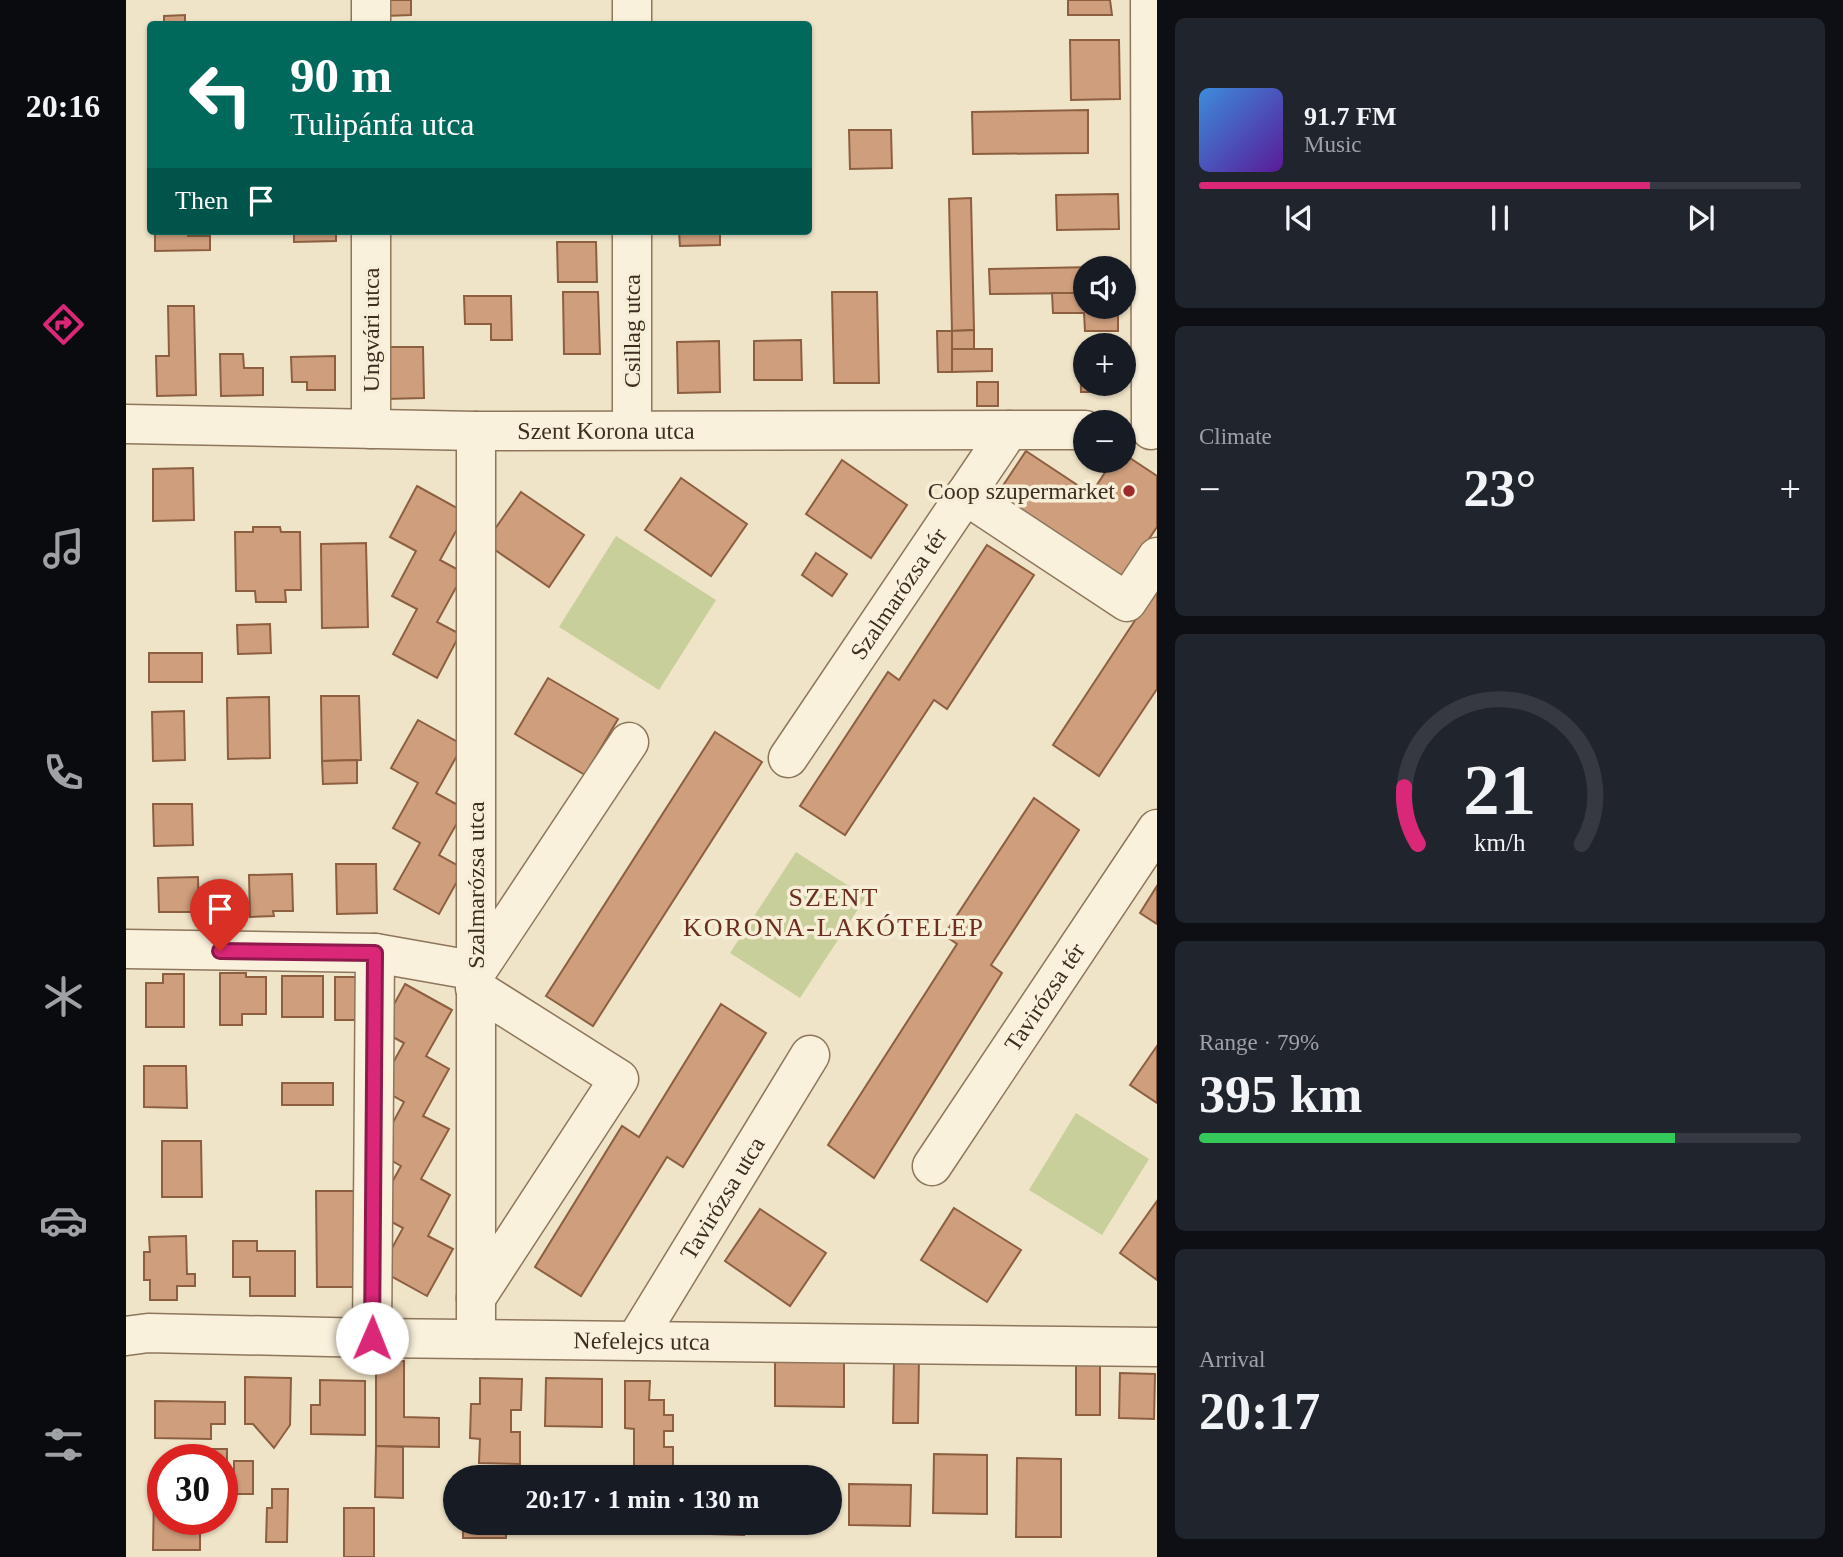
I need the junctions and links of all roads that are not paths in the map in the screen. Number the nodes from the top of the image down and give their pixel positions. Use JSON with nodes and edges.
{"nodes":[{"id":1,"x":371,"y":0,"type":"edge"},
{"id":2,"x":632,"y":0,"type":"edge"},
{"id":3,"x":1150,"y":0,"type":"edge"},
{"id":4,"x":371,"y":21,"type":"edge"},
{"id":5,"x":632,"y":21,"type":"edge"},
{"id":6,"x":371,"y":235,"type":"edge"},
{"id":7,"x":632,"y":235,"type":"edge"},
{"id":8,"x":126,"y":425,"type":"edge"},
{"id":9,"x":372,"y":429,"type":"junction"},
{"id":10,"x":476,"y":430,"type":"junction"},
{"id":11,"x":632,"y":430,"type":"junction"},
{"id":12,"x":1009,"y":430,"type":"junction"},
{"id":13,"x":1073,"y":430,"type":"edge"},
{"id":14,"x":1144,"y":430,"type":"edge"},
{"id":15,"x":965,"y":495,"type":"junction"},
{"id":16,"x":1157,"y":557,"type":"edge"},
{"id":17,"x":629,"y":742,"type":"dead end"},
{"id":18,"x":788,"y":758,"type":"dead end"},
{"id":19,"x":1157,"y":829,"type":"edge"},
{"id":20,"x":126,"y":949,"type":"edge"},
{"id":21,"x":375,"y":953,"type":"junction"},
{"id":22,"x":476,"y":980,"type":"junction"},
{"id":23,"x":810,"y":1055,"type":"dead end"},
{"id":24,"x":932,"y":1166,"type":"dead end"},
{"id":25,"x":475,"y":1298,"type":"junction"},
{"id":26,"x":126,"y":1336,"type":"edge"},
{"id":27,"x":372,"y":1338,"type":"junction"},
{"id":28,"x":476,"y":1339,"type":"junction"},
{"id":29,"x":636,"y":1340,"type":"junction"},
{"id":30,"x":1157,"y":1347,"type":"edge"}],
"edges":[{"from":1,"to":4,"type":"street"},
{"from":2,"to":5,"type":"street"},
{"from":3,"to":14,"type":"street"},
{"from":6,"to":9,"type":"street","name":"Ungvári utca"},
{"from":7,"to":11,"type":"street","name":"Csillag utca"},
{"from":8,"to":9,"type":"street","name":"Szent Korona utca"},
{"from":9,"to":10,"type":"street","name":"Szent Korona utca"},
{"from":10,"to":11,"type":"street","name":"Szent Korona utca"},
{"from":10,"to":22,"type":"street","name":"Szalmarózsa utca"},
{"from":11,"to":12,"type":"street","name":"Szent Korona utca"},
{"from":12,"to":13,"type":"street","name":"Szent Korona utca"},
{"from":12,"to":15,"type":"street","name":"Szalmarózsa tér"},
{"from":15,"to":16,"type":"street"},
{"from":15,"to":18,"type":"street","name":"Szalmarózsa tér"},
{"from":17,"to":22,"type":"street"},
{"from":19,"to":24,"type":"street","name":"Tavirózsa tér"},
{"from":20,"to":21,"type":"street"},
{"from":21,"to":22,"type":"street"},
{"from":21,"to":27,"type":"street"},
{"from":22,"to":25,"type":"street","name":"Szalmarózsa utca"},
{"from":22,"to":25,"type":"street"},
{"from":23,"to":29,"type":"street","name":"Tavirózsa utca"},
{"from":25,"to":28,"type":"street","name":"Szalmarózsa utca"},
{"from":26,"to":27,"type":"street","name":"Nefelejcs utca"},
{"from":27,"to":28,"type":"street","name":"Nefelejcs utca"},
{"from":28,"to":29,"type":"street","name":"Nefelejcs utca"},
{"from":29,"to":30,"type":"street","name":"Nefelejcs utca"}]}
